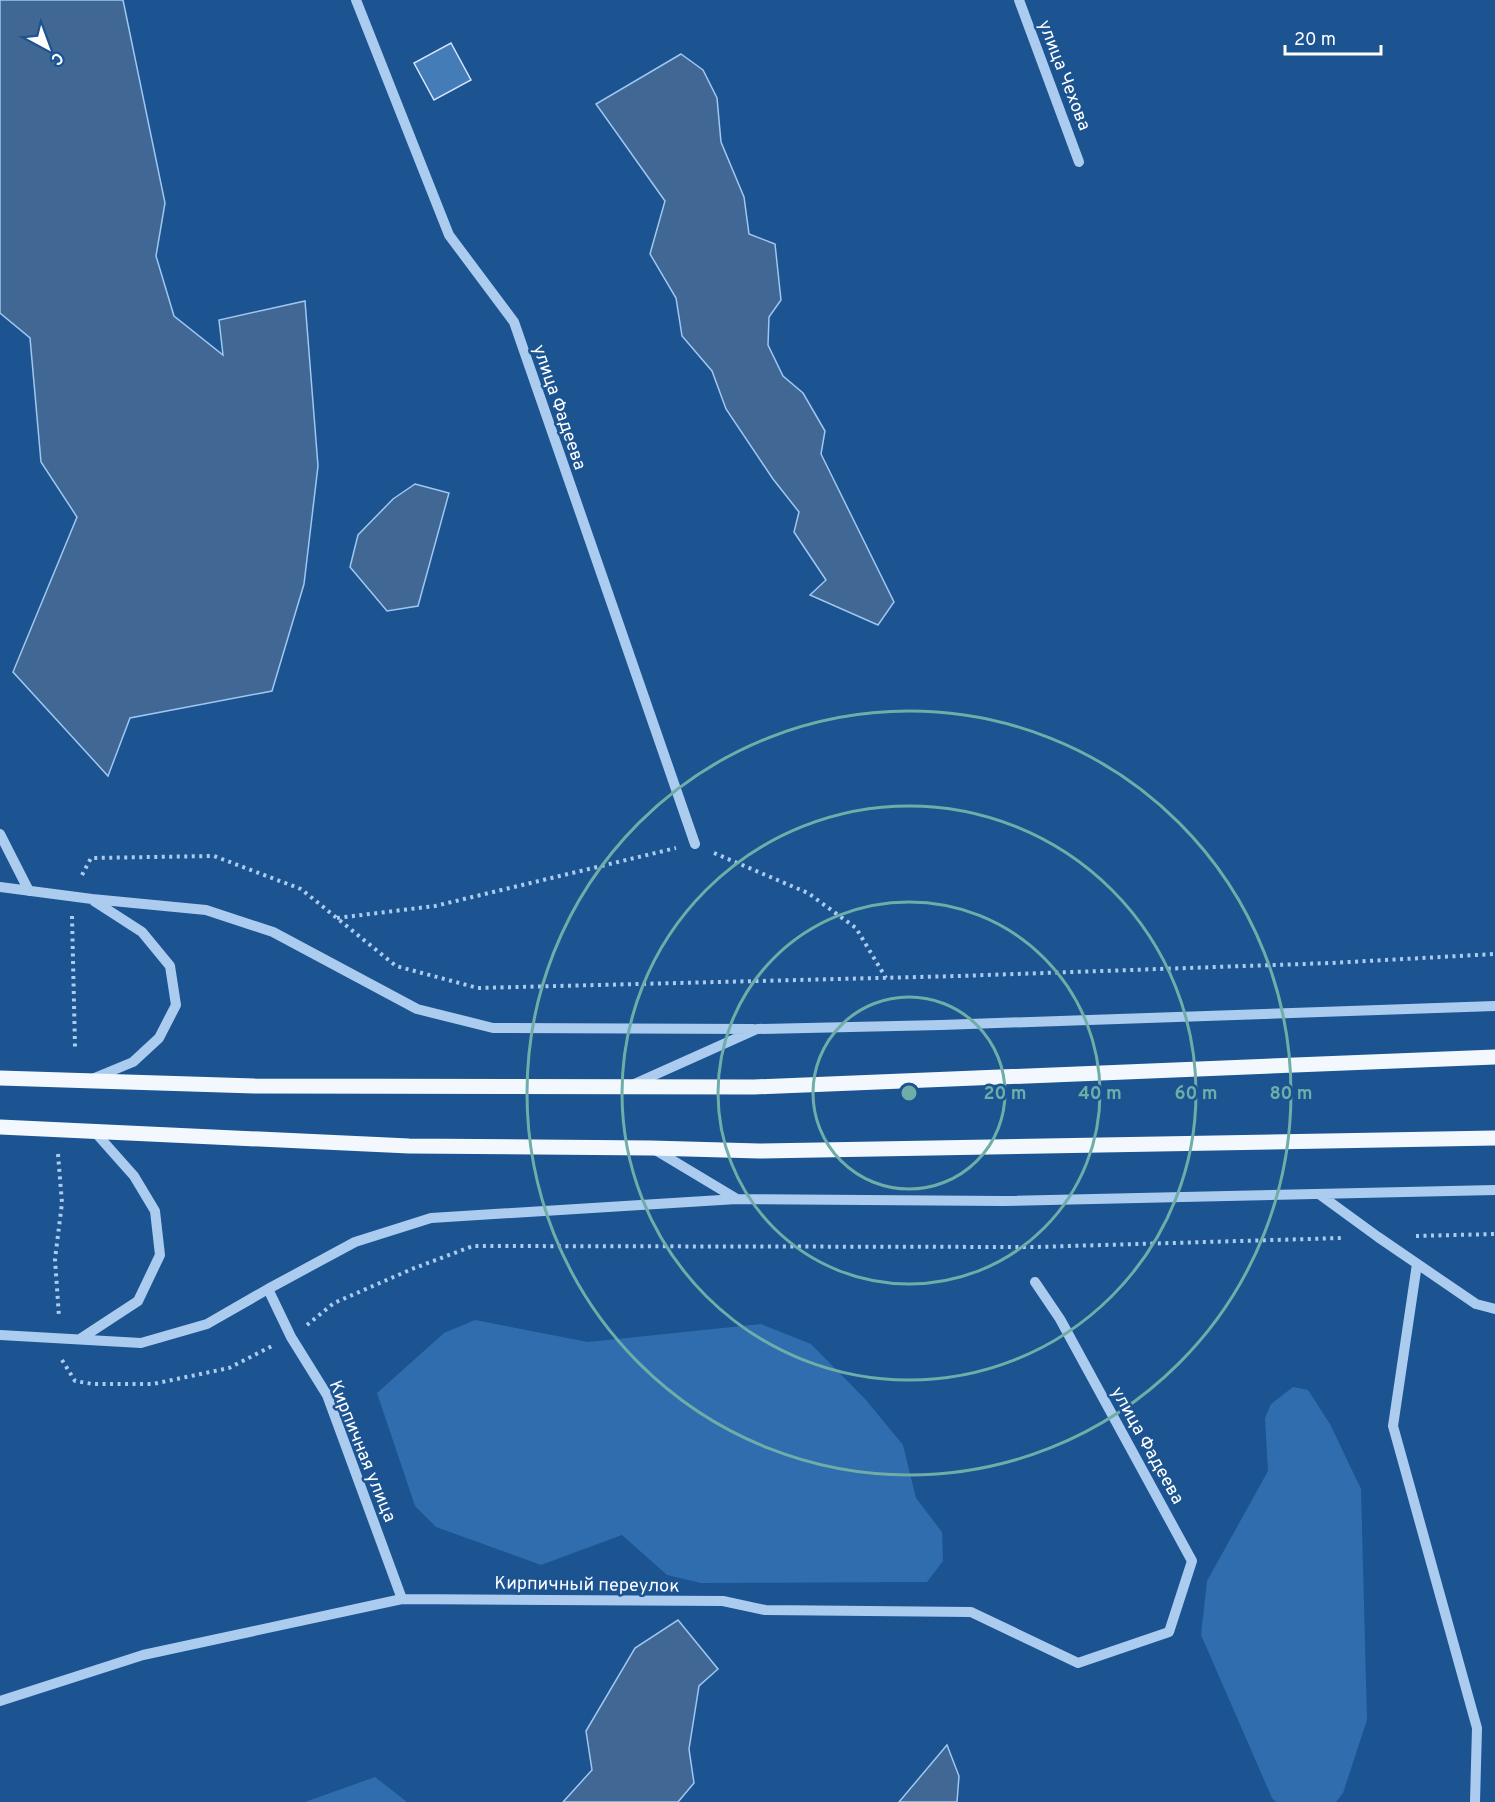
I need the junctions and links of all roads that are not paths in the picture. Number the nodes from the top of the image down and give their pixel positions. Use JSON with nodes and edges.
{"nodes":[{"id":1,"x":356,"y":0,"type":"edge"},
{"id":2,"x":1019,"y":0,"type":"edge"},
{"id":3,"x":1079,"y":162,"type":"dead end"},
{"id":4,"x":0,"y":834,"type":"edge"},
{"id":5,"x":695,"y":844,"type":"road end"},
{"id":6,"x":0,"y":888,"type":"edge"},
{"id":7,"x":29,"y":891,"type":"junction"},
{"id":8,"x":92,"y":899,"type":"junction"},
{"id":9,"x":1495,"y":1006,"type":"edge"},
{"id":10,"x":757,"y":1029,"type":"junction"},
{"id":11,"x":1495,"y":1057,"type":"edge"},
{"id":12,"x":0,"y":1078,"type":"edge"},
{"id":13,"x":86,"y":1081,"type":"junction"},
{"id":14,"x":629,"y":1087,"type":"junction"},
{"id":15,"x":0,"y":1127,"type":"edge"},
{"id":16,"x":94,"y":1131,"type":"junction"},
{"id":17,"x":1495,"y":1138,"type":"edge"},
{"id":18,"x":651,"y":1148,"type":"junction"},
{"id":19,"x":1495,"y":1190,"type":"edge"},
{"id":20,"x":1319,"y":1194,"type":"junction"},
{"id":21,"x":737,"y":1199,"type":"junction"},
{"id":22,"x":1417,"y":1264,"type":"junction"},
{"id":23,"x":1035,"y":1282,"type":"dead end"},
{"id":24,"x":268,"y":1288,"type":"junction"},
{"id":25,"x":1495,"y":1309,"type":"edge"},
{"id":26,"x":0,"y":1335,"type":"edge"},
{"id":27,"x":79,"y":1340,"type":"junction"},
{"id":28,"x":402,"y":1599,"type":"junction"},
{"id":29,"x":1169,"y":1632,"type":"joint"},
{"id":30,"x":0,"y":1701,"type":"edge"},
{"id":31,"x":1475,"y":1802,"type":"edge"}],
"edges":[{"from":1,"to":5,"type":"street","name":"улица Фадеева"},
{"from":2,"to":3,"type":"street","name":"улица Чехова"},
{"from":4,"to":7,"type":"street"},
{"from":6,"to":7,"type":"street"},
{"from":7,"to":8,"type":"street"},
{"from":8,"to":10,"type":"street"},
{"from":8,"to":13,"type":"street"},
{"from":9,"to":10,"type":"street"},
{"from":10,"to":14,"type":"street"},
{"from":11,"to":14,"type":"main road"},
{"from":12,"to":13,"type":"main road"},
{"from":13,"to":14,"type":"main road"},
{"from":15,"to":16,"type":"main road"},
{"from":16,"to":18,"type":"main road"},
{"from":16,"to":27,"type":"street"},
{"from":17,"to":18,"type":"main road"},
{"from":18,"to":21,"type":"street"},
{"from":19,"to":20,"type":"street"},
{"from":20,"to":21,"type":"street"},
{"from":20,"to":22,"type":"street"},
{"from":21,"to":24,"type":"street"},
{"from":22,"to":25,"type":"street"},
{"from":22,"to":31,"type":"street"},
{"from":23,"to":29,"type":"street","name":"улица Фадеева"},
{"from":24,"to":27,"type":"street"},
{"from":24,"to":28,"type":"street","name":"Кирпичная улица"},
{"from":26,"to":27,"type":"street"},
{"from":28,"to":29,"type":"street","name":"Кирпичный переулок"},
{"from":28,"to":30,"type":"street","name":"Кирпичный переулок"}]}
